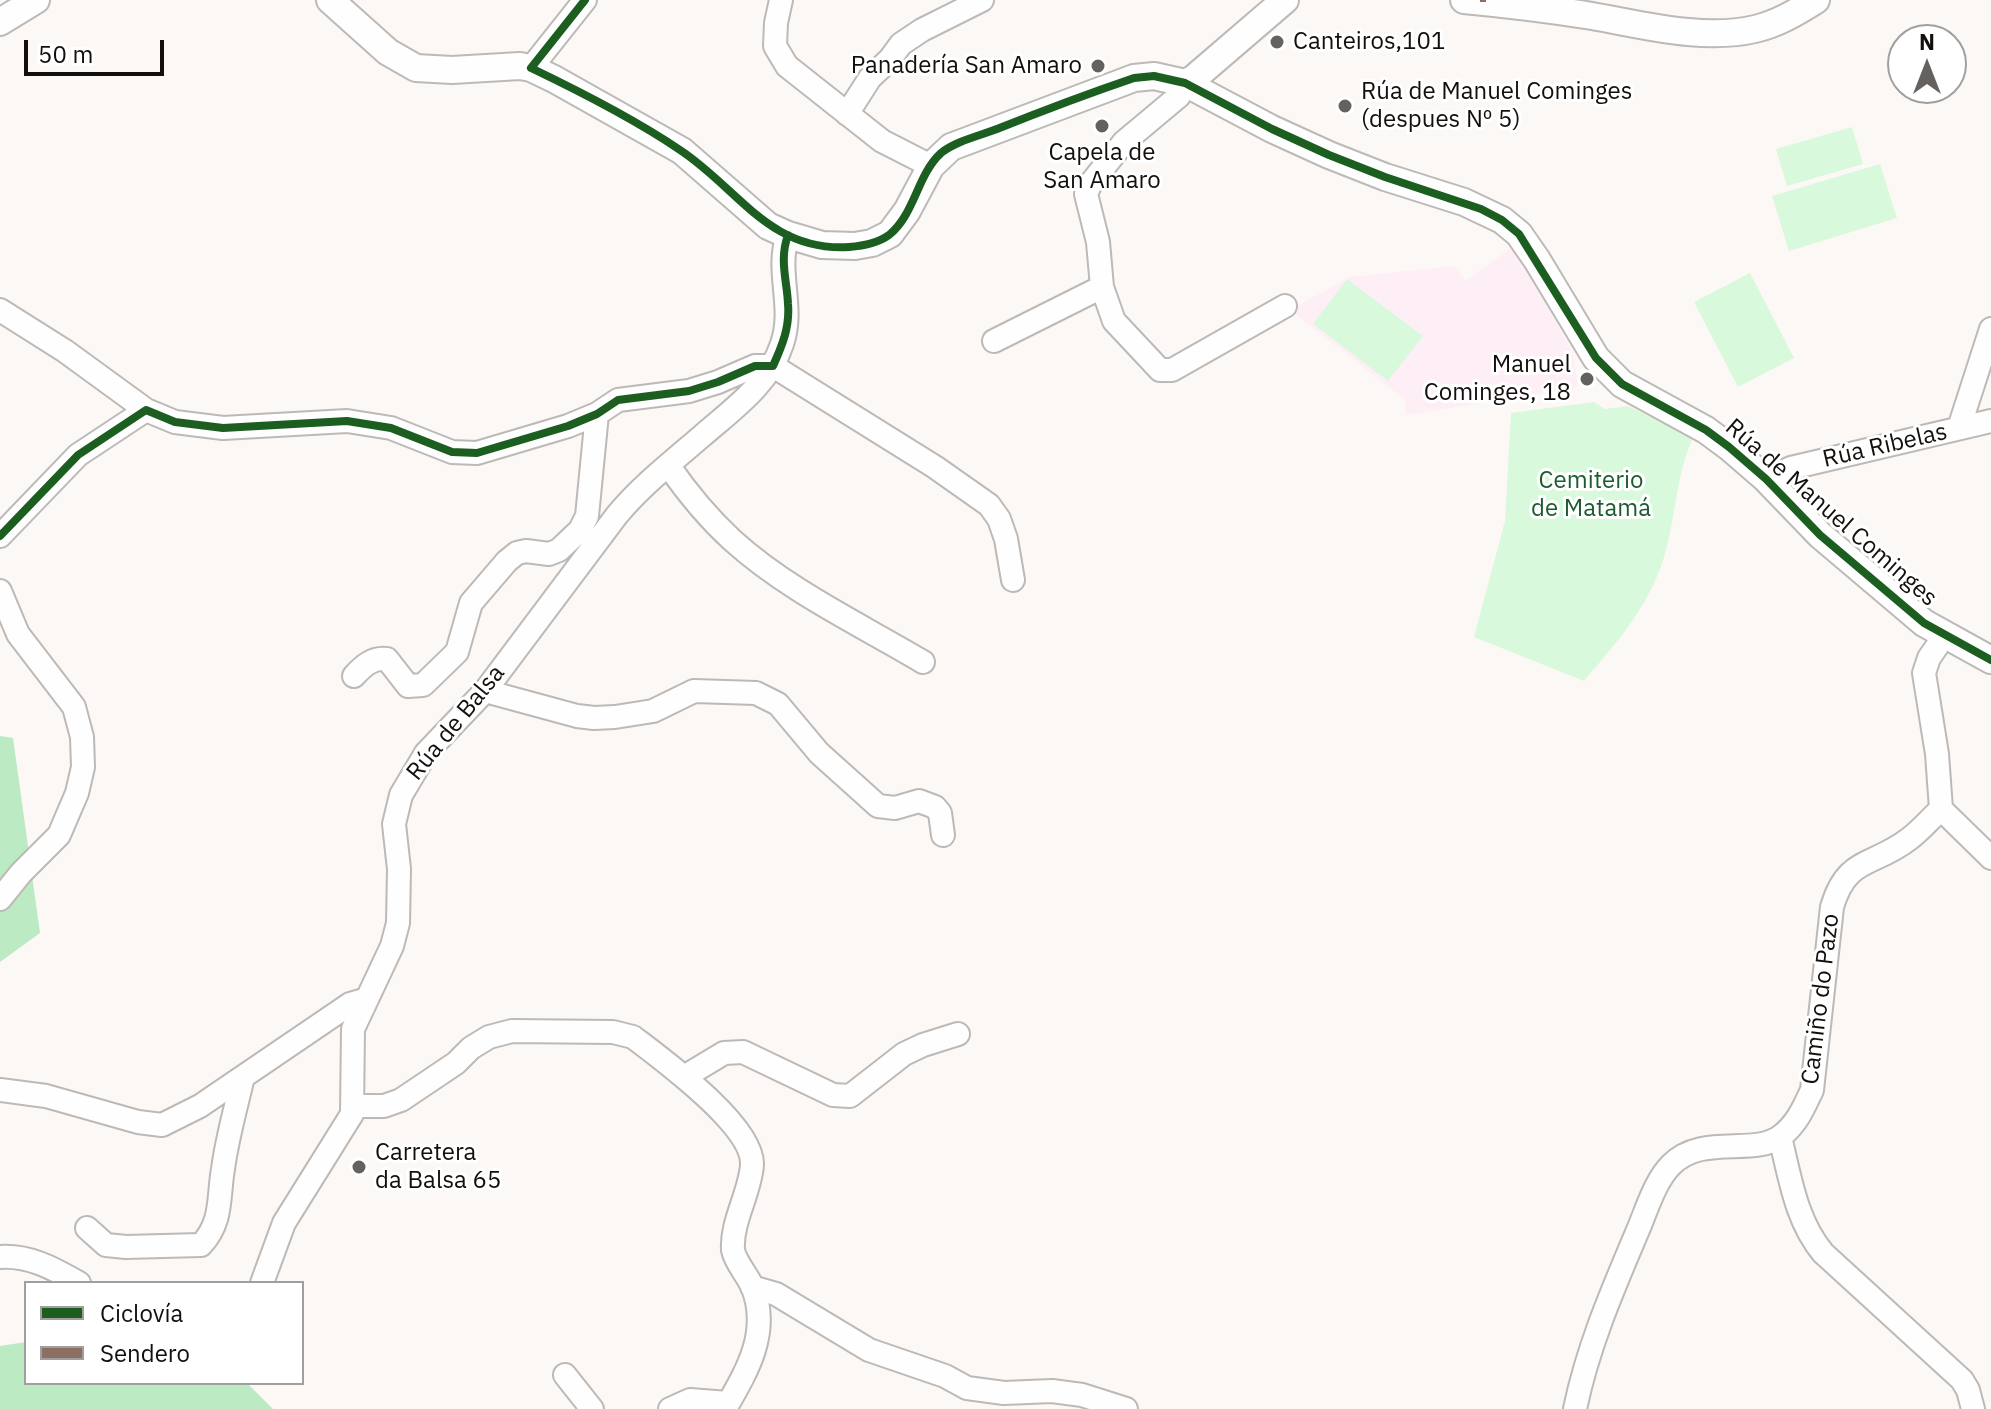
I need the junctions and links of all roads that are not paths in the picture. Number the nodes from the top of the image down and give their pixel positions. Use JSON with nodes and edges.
{"nodes":[{"id":1,"x":36,"y":0,"type":"edge"},
{"id":2,"x":330,"y":0,"type":"edge"},
{"id":3,"x":585,"y":0,"type":"edge"},
{"id":4,"x":781,"y":0,"type":"edge"},
{"id":5,"x":982,"y":0,"type":"edge"},
{"id":6,"x":1285,"y":0,"type":"edge"},
{"id":7,"x":1464,"y":0,"type":"edge"},
{"id":8,"x":1816,"y":0,"type":"edge"},
{"id":9,"x":0,"y":22,"type":"edge"},
{"id":10,"x":531,"y":68,"type":"junction"},
{"id":11,"x":1185,"y":83,"type":"junction"},
{"id":12,"x":847,"y":114,"type":"junction"},
{"id":13,"x":931,"y":166,"type":"junction"},
{"id":14,"x":788,"y":235,"type":"junction"},
{"id":15,"x":1102,"y":287,"type":"junction"},
{"id":16,"x":1285,"y":306,"type":"dead end"},
{"id":17,"x":0,"y":310,"type":"edge"},
{"id":18,"x":1991,"y":329,"type":"edge"},
{"id":19,"x":994,"y":341,"type":"dead end"},
{"id":20,"x":773,"y":366,"type":"junction"},
{"id":21,"x":146,"y":410,"type":"junction"},
{"id":22,"x":597,"y":414,"type":"junction"},
{"id":23,"x":1991,"y":421,"type":"edge"},
{"id":24,"x":1959,"y":428,"type":"junction"},
{"id":25,"x":668,"y":465,"type":"junction"},
{"id":26,"x":1766,"y":479,"type":"junction"},
{"id":27,"x":0,"y":536,"type":"edge"},
{"id":28,"x":588,"y":551,"type":"junction"},
{"id":29,"x":549,"y":554,"type":"junction"},
{"id":30,"x":1013,"y":580,"type":"dead end"},
{"id":31,"x":0,"y":591,"type":"edge"},
{"id":32,"x":1944,"y":636,"type":"junction"},
{"id":33,"x":1991,"y":660,"type":"edge"},
{"id":34,"x":923,"y":662,"type":"dead end"},
{"id":35,"x":354,"y":676,"type":"dead end"},
{"id":36,"x":485,"y":691,"type":"junction"},
{"id":37,"x":1941,"y":809,"type":"junction"},
{"id":38,"x":943,"y":835,"type":"dead end"},
{"id":39,"x":1991,"y":858,"type":"edge"},
{"id":40,"x":0,"y":899,"type":"edge"},
{"id":41,"x":367,"y":999,"type":"junction"},
{"id":42,"x":958,"y":1034,"type":"dead end"},
{"id":43,"x":243,"y":1077,"type":"junction"},
{"id":44,"x":684,"y":1077,"type":"junction"},
{"id":45,"x":0,"y":1090,"type":"edge"},
{"id":46,"x":353,"y":1106,"type":"junction"},
{"id":47,"x":1780,"y":1137,"type":"junction"},
{"id":48,"x":87,"y":1228,"type":"dead end"},
{"id":49,"x":0,"y":1257,"type":"edge"},
{"id":50,"x":75,"y":1281,"type":"edge"},
{"id":51,"x":263,"y":1281,"type":"edge"},
{"id":52,"x":752,"y":1287,"type":"junction"},
{"id":53,"x":565,"y":1375,"type":"dead end"},
{"id":54,"x":727,"y":1406,"type":"edge"},
{"id":55,"x":592,"y":1409,"type":"edge"},
{"id":56,"x":670,"y":1409,"type":"edge"},
{"id":57,"x":1126,"y":1409,"type":"edge"},
{"id":58,"x":1575,"y":1409,"type":"edge"},
{"id":59,"x":1973,"y":1409,"type":"edge"}],
"edges":[{"from":1,"to":9,"type":"street"},
{"from":2,"to":10,"type":"street"},
{"from":3,"to":10,"type":"street"},
{"from":4,"to":12,"type":"street"},
{"from":5,"to":12,"type":"street"},
{"from":6,"to":11,"type":"street"},
{"from":7,"to":8,"type":"street"},
{"from":10,"to":14,"type":"street"},
{"from":11,"to":13,"type":"street","name":"Rúa de Manuel Cominges"},
{"from":11,"to":15,"type":"street"},
{"from":11,"to":26,"type":"street","name":"Rúa de Manuel Cominges"},
{"from":12,"to":13,"type":"street"},
{"from":13,"to":14,"type":"street"},
{"from":14,"to":20,"type":"street","name":"Rúa de Balsa"},
{"from":15,"to":16,"type":"street"},
{"from":15,"to":19,"type":"street"},
{"from":17,"to":21,"type":"street"},
{"from":18,"to":24,"type":"street","name":"Rúa Ribelas"},
{"from":20,"to":22,"type":"street"},
{"from":20,"to":25,"type":"street","name":"Rúa de Balsa"},
{"from":20,"to":30,"type":"street"},
{"from":21,"to":22,"type":"street"},
{"from":21,"to":27,"type":"street"},
{"from":22,"to":29,"type":"street"},
{"from":23,"to":24,"type":"street","name":"Rúa Ribelas"},
{"from":24,"to":26,"type":"street","name":"Rúa Ribelas"},
{"from":25,"to":28,"type":"street","name":"Rúa de Balsa"},
{"from":25,"to":34,"type":"street"},
{"from":26,"to":32,"type":"street","name":"Rúa de Manuel Cominges"},
{"from":28,"to":29,"type":"street"},
{"from":28,"to":36,"type":"street","name":"Rúa de Balsa"},
{"from":29,"to":35,"type":"street"},
{"from":31,"to":40,"type":"street"},
{"from":32,"to":33,"type":"street","name":"Rúa de Manuel Cominges"},
{"from":32,"to":37,"type":"street"},
{"from":36,"to":38,"type":"street"},
{"from":36,"to":41,"type":"street","name":"Rúa de Balsa"},
{"from":37,"to":39,"type":"street"},
{"from":37,"to":47,"type":"street","name":"Camiño do Pazo"},
{"from":41,"to":43,"type":"street"},
{"from":41,"to":46,"type":"street","name":"Rúa de Balsa"},
{"from":42,"to":44,"type":"street"},
{"from":43,"to":45,"type":"street"},
{"from":43,"to":48,"type":"street"},
{"from":44,"to":46,"type":"street"},
{"from":44,"to":52,"type":"street"},
{"from":46,"to":51,"type":"street","name":"Rúa de Balsa"},
{"from":47,"to":58,"type":"street"},
{"from":47,"to":59,"type":"street"},
{"from":49,"to":50,"type":"street"},
{"from":52,"to":54,"type":"street"},
{"from":52,"to":57,"type":"street"},
{"from":53,"to":55,"type":"street"},
{"from":54,"to":56,"type":"street"}]}
